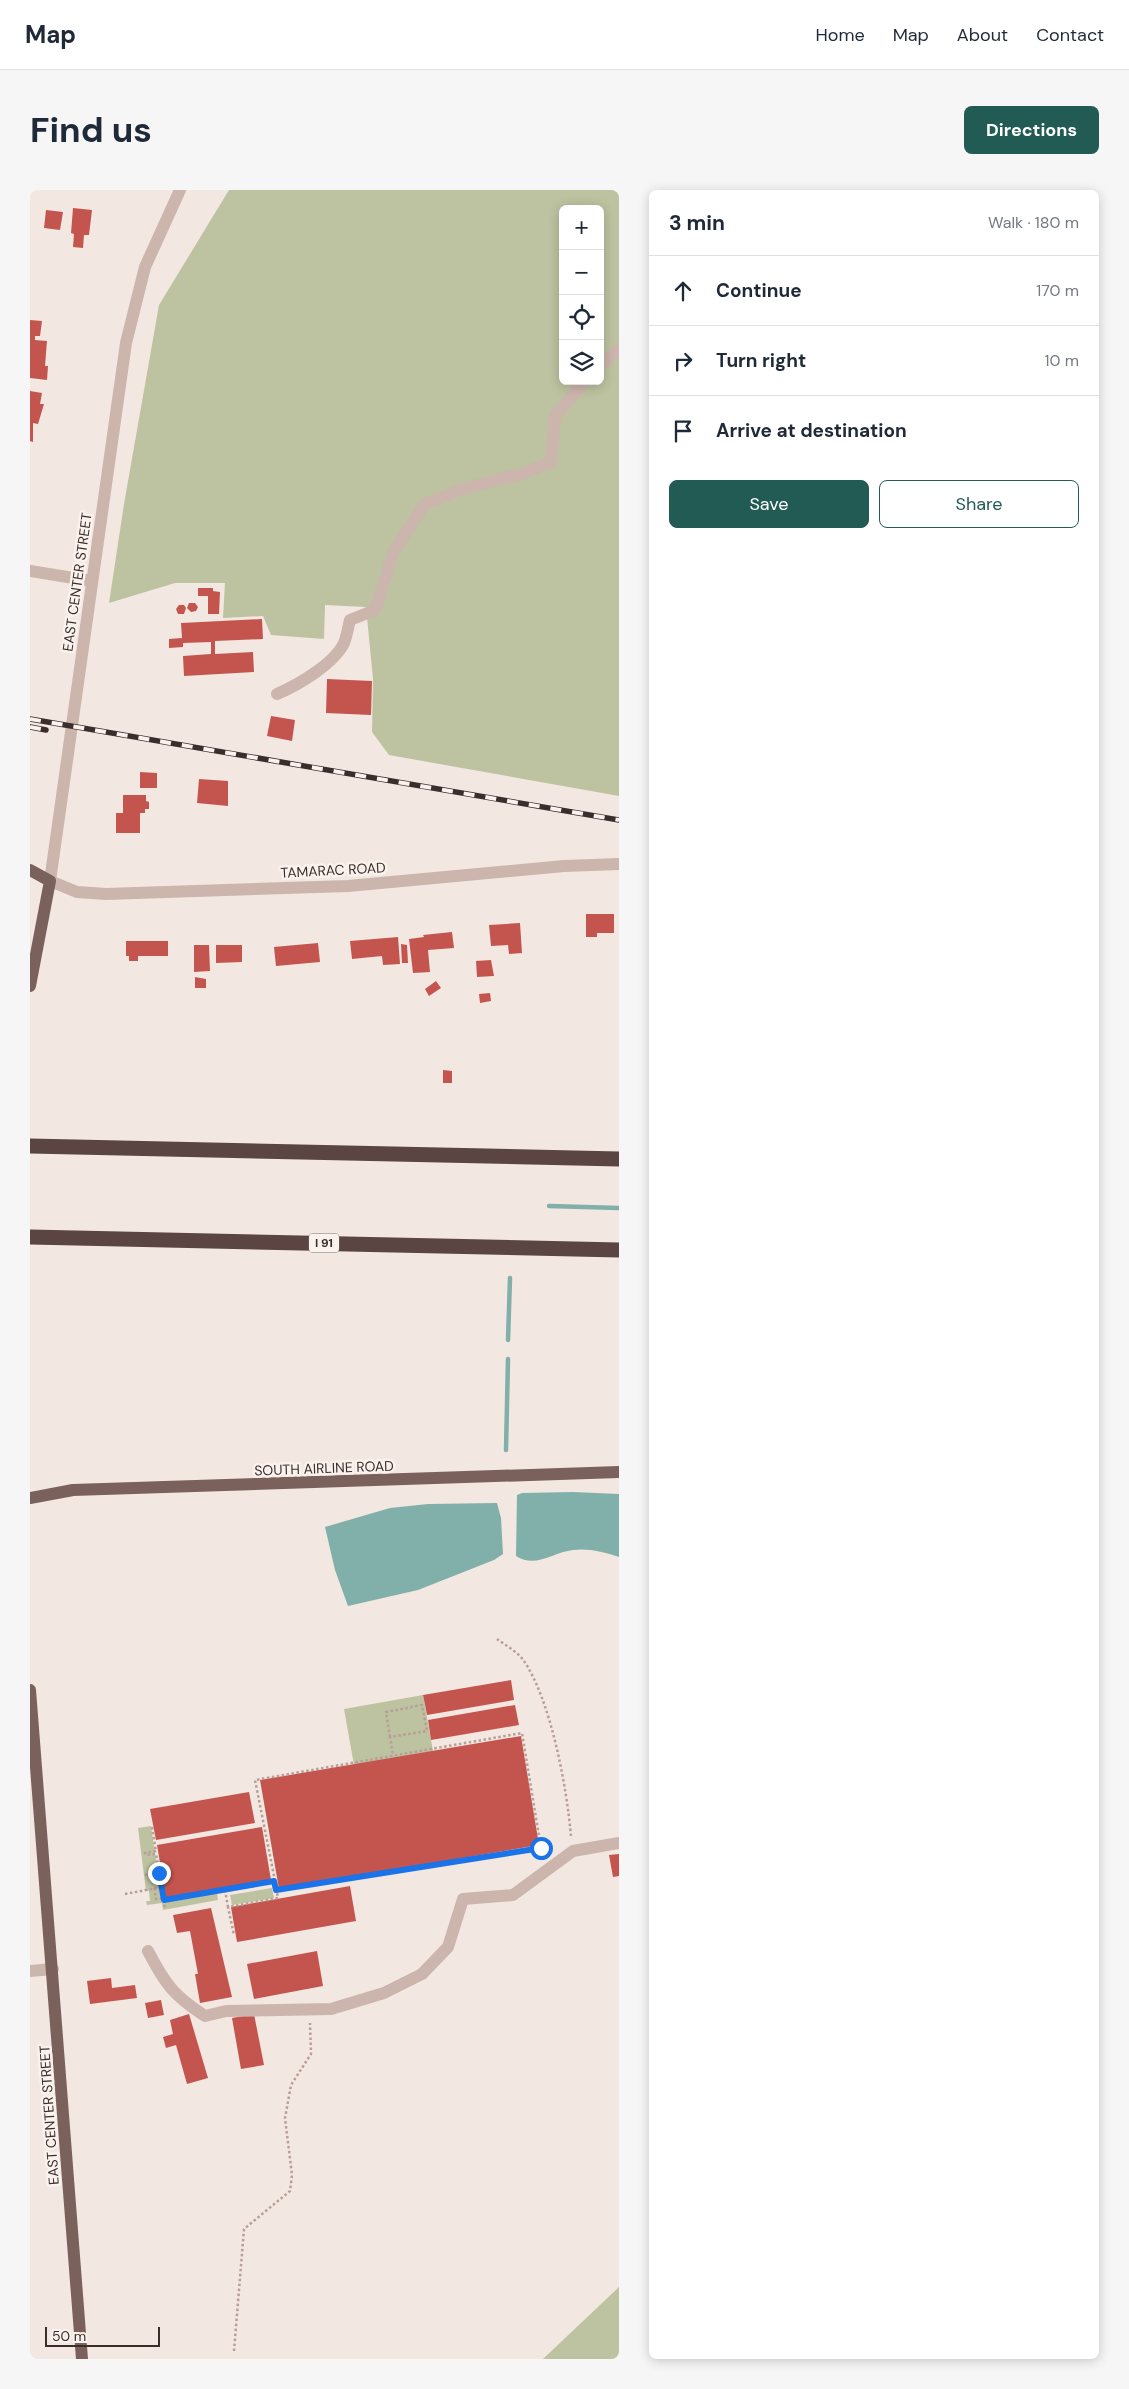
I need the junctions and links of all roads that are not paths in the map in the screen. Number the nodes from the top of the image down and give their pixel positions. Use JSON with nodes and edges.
{"nodes":[{"id":1,"x":180,"y":190,"type":"edge"},
{"id":2,"x":619,"y":349,"type":"edge"},
{"id":3,"x":604,"y":362,"type":"edge"},
{"id":4,"x":582,"y":385,"type":"edge"},
{"id":5,"x":30,"y":571,"type":"edge"},
{"id":6,"x":92,"y":582,"type":"junction"},
{"id":7,"x":277,"y":694,"type":"dead end"},
{"id":8,"x":619,"y":864,"type":"edge"},
{"id":9,"x":30,"y":870,"type":"edge"},
{"id":10,"x":50,"y":881,"type":"junction"},
{"id":11,"x":30,"y":986,"type":"edge"},
{"id":12,"x":30,"y":1146,"type":"edge"},
{"id":13,"x":619,"y":1159,"type":"edge"},
{"id":14,"x":30,"y":1237,"type":"edge"},
{"id":15,"x":619,"y":1250,"type":"edge"},
{"id":16,"x":619,"y":1472,"type":"edge"},
{"id":17,"x":30,"y":1498,"type":"edge"},
{"id":18,"x":30,"y":1690,"type":"edge"},
{"id":19,"x":619,"y":1843,"type":"edge"},
{"id":20,"x":148,"y":1951,"type":"dead end"},
{"id":21,"x":53,"y":1969,"type":"junction"},
{"id":22,"x":30,"y":1971,"type":"edge"},
{"id":23,"x":82,"y":2359,"type":"edge"}],
"edges":[{"from":1,"to":6,"type":"street","name":"EAST CENTER STREET"},
{"from":2,"to":3,"type":"street"},
{"from":4,"to":7,"type":"street"},
{"from":5,"to":6,"type":"street"},
{"from":6,"to":10,"type":"street","name":"EAST CENTER STREET"},
{"from":8,"to":10,"type":"street","name":"TAMARAC ROAD"},
{"from":9,"to":10,"type":"main road"},
{"from":10,"to":11,"type":"main road","name":"EAST CENTER STREET"},
{"from":12,"to":13,"type":"highway"},
{"from":14,"to":15,"type":"highway","number":"I 91"},
{"from":16,"to":17,"type":"main road","name":"SOUTH AIRLINE ROAD"},
{"from":18,"to":21,"type":"main road","name":"EAST CENTER STREET"},
{"from":19,"to":20,"type":"street"},
{"from":21,"to":22,"type":"street"},
{"from":21,"to":23,"type":"main road","name":"EAST CENTER STREET"}]}
